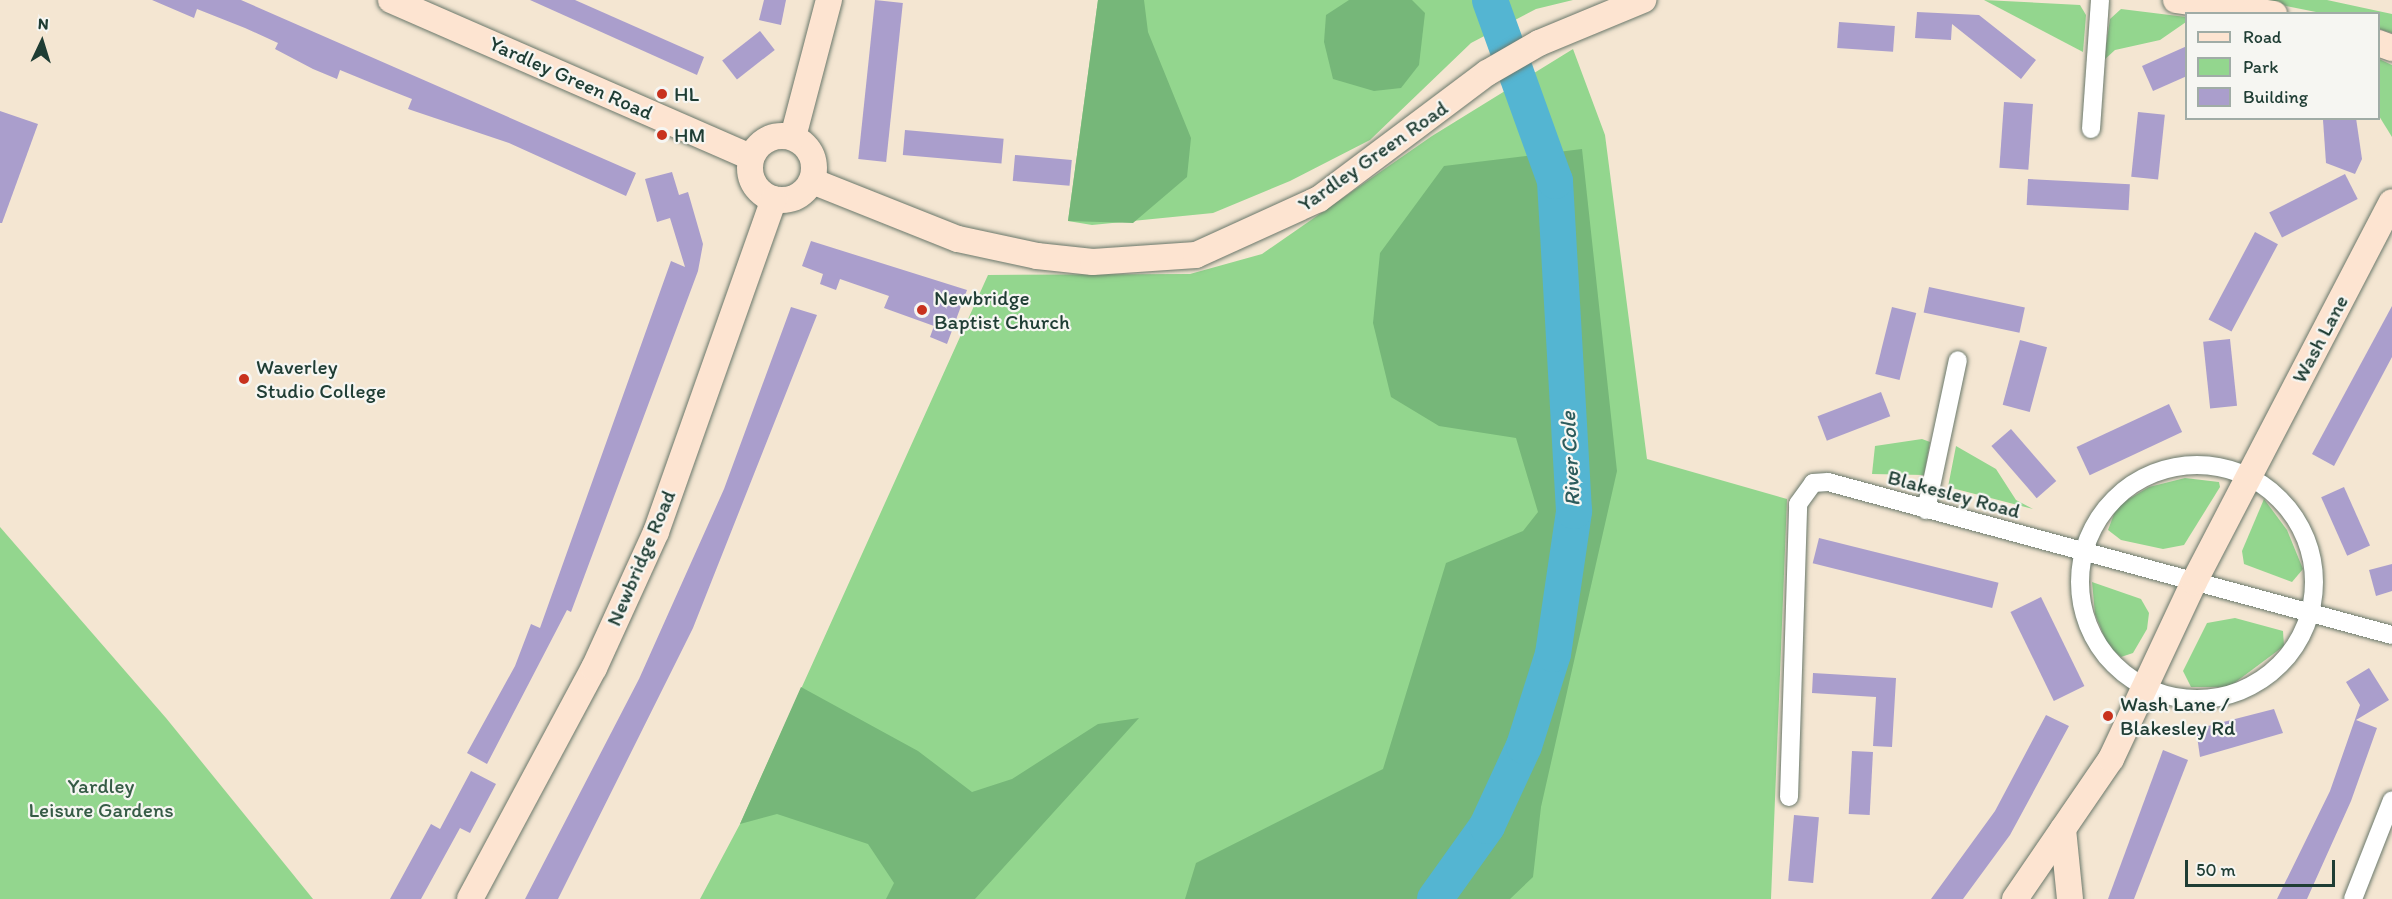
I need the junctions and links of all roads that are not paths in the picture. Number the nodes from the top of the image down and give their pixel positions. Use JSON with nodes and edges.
{"nodes":[{"id":1,"x":391,"y":0,"type":"edge"},
{"id":2,"x":829,"y":0,"type":"edge"},
{"id":3,"x":1643,"y":0,"type":"edge"},
{"id":4,"x":2100,"y":0,"type":"edge"},
{"id":5,"x":2176,"y":0,"type":"edge"},
{"id":6,"x":2260,"y":12,"type":"edge"},
{"id":7,"x":2091,"y":129,"type":"dead end"},
{"id":8,"x":793,"y":137,"type":"junction"},
{"id":9,"x":750,"y":158,"type":"junction"},
{"id":10,"x":812,"y":181,"type":"junction"},
{"id":11,"x":774,"y":199,"type":"junction"},
{"id":12,"x":2392,"y":202,"type":"edge"},
{"id":13,"x":1958,"y":360,"type":"dead end"},
{"id":14,"x":2248,"y":476,"type":"junction"},
{"id":15,"x":1926,"y":510,"type":"junction"},
{"id":16,"x":2082,"y":552,"type":"junction"},
{"id":17,"x":2194,"y":582,"type":"junction"},
{"id":18,"x":2313,"y":613,"type":"junction"},
{"id":19,"x":2392,"y":635,"type":"edge"},
{"id":20,"x":2143,"y":687,"type":"junction"},
{"id":21,"x":1789,"y":798,"type":"dead end"},
{"id":22,"x":2392,"y":800,"type":"edge"},
{"id":23,"x":2063,"y":829,"type":"junction"},
{"id":24,"x":470,"y":899,"type":"edge"},
{"id":25,"x":2014,"y":899,"type":"edge"},
{"id":26,"x":2070,"y":899,"type":"edge"},
{"id":27,"x":2353,"y":899,"type":"edge"}],
"edges":[{"from":1,"to":9,"type":"street","name":"Yardley Green Road"},
{"from":2,"to":8,"type":"street"},
{"from":3,"to":10,"type":"street","name":"Yardley Green Road"},
{"from":4,"to":7,"type":"street"},
{"from":5,"to":6,"type":"street"},
{"from":8,"to":9,"type":"street"},
{"from":8,"to":10,"type":"street"},
{"from":9,"to":11,"type":"street"},
{"from":10,"to":11,"type":"street"},
{"from":11,"to":24,"type":"street","name":"Newbridge Road"},
{"from":12,"to":14,"type":"street","name":"Wash Lane"},
{"from":13,"to":15,"type":"street"},
{"from":14,"to":16,"type":"street"},
{"from":14,"to":17,"type":"street","name":"Wash Lane"},
{"from":14,"to":18,"type":"street"},
{"from":15,"to":16,"type":"street","name":"Blakesley Road"},
{"from":15,"to":21,"type":"street","name":"Blakesley Road"},
{"from":16,"to":17,"type":"street","name":"Blakesley Road"},
{"from":16,"to":20,"type":"street"},
{"from":17,"to":18,"type":"street","name":"Blakesley Road"},
{"from":17,"to":20,"type":"street","name":"Wash Lane"},
{"from":18,"to":19,"type":"street","name":"Blakesley Road"},
{"from":18,"to":20,"type":"street"},
{"from":20,"to":23,"type":"street","name":"Wash Lane"},
{"from":22,"to":27,"type":"street"},
{"from":23,"to":25,"type":"street","name":"Wash Lane"},
{"from":23,"to":26,"type":"street"}]}
